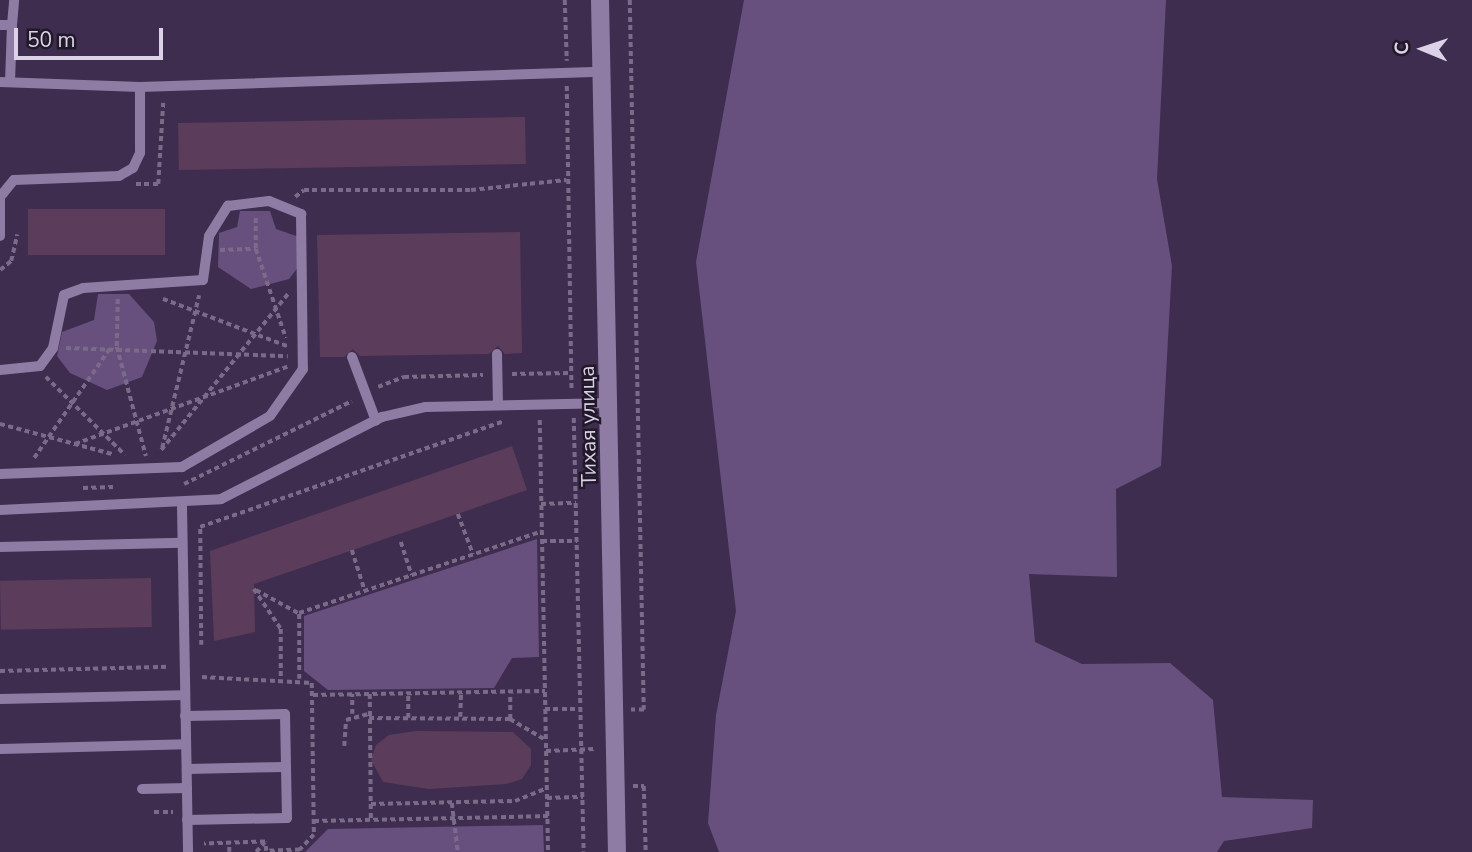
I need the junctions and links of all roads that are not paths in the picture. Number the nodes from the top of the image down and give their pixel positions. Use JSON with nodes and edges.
{"nodes":[{"id":1,"x":14,"y":0,"type":"edge"},
{"id":2,"x":600,"y":0,"type":"edge"},
{"id":3,"x":0,"y":24,"type":"edge"},
{"id":4,"x":12,"y":25,"type":"junction"},
{"id":5,"x":601,"y":72,"type":"junction"},
{"id":6,"x":5,"y":82,"type":"edge"},
{"id":7,"x":140,"y":87,"type":"junction"},
{"id":8,"x":0,"y":236,"type":"edge"},
{"id":9,"x":497,"y":354,"type":"dead end"},
{"id":10,"x":352,"y":357,"type":"dead end"},
{"id":11,"x":0,"y":370,"type":"edge"},
{"id":12,"x":611,"y":402,"type":"junction"},
{"id":13,"x":498,"y":405,"type":"junction"},
{"id":14,"x":376,"y":421,"type":"junction"},
{"id":15,"x":0,"y":474,"type":"edge"},
{"id":16,"x":181,"y":506,"type":"junction"},
{"id":17,"x":0,"y":510,"type":"edge"},
{"id":18,"x":181,"y":543,"type":"junction"},
{"id":19,"x":0,"y":547,"type":"edge"},
{"id":20,"x":185,"y":695,"type":"junction"},
{"id":21,"x":0,"y":699,"type":"edge"},
{"id":22,"x":185,"y":716,"type":"junction"},
{"id":23,"x":186,"y":744,"type":"junction"},
{"id":24,"x":0,"y":748,"type":"edge"},
{"id":25,"x":286,"y":767,"type":"junction"},
{"id":26,"x":187,"y":769,"type":"junction"},
{"id":27,"x":187,"y":788,"type":"junction"},
{"id":28,"x":142,"y":789,"type":"dead end"},
{"id":29,"x":187,"y":820,"type":"junction"},
{"id":30,"x":188,"y":852,"type":"edge"},
{"id":31,"x":617,"y":852,"type":"edge"}],
"edges":[{"from":1,"to":4,"type":"lane"},
{"from":2,"to":5,"type":"street","name":"Тихая улица"},
{"from":3,"to":4,"type":"lane"},
{"from":4,"to":6,"type":"lane"},
{"from":5,"to":7,"type":"lane"},
{"from":5,"to":12,"type":"street","name":"Тихая улица"},
{"from":6,"to":7,"type":"lane"},
{"from":7,"to":8,"type":"lane"},
{"from":9,"to":13,"type":"lane"},
{"from":10,"to":14,"type":"lane"},
{"from":11,"to":15,"type":"lane"},
{"from":12,"to":13,"type":"lane"},
{"from":12,"to":31,"type":"street","name":"Тихая улица"},
{"from":13,"to":14,"type":"lane"},
{"from":14,"to":16,"type":"lane"},
{"from":16,"to":17,"type":"lane"},
{"from":16,"to":18,"type":"lane"},
{"from":18,"to":19,"type":"lane"},
{"from":18,"to":20,"type":"lane"},
{"from":20,"to":21,"type":"lane"},
{"from":20,"to":22,"type":"lane"},
{"from":22,"to":23,"type":"lane"},
{"from":22,"to":25,"type":"lane"},
{"from":23,"to":24,"type":"lane"},
{"from":23,"to":26,"type":"lane"},
{"from":25,"to":26,"type":"lane"},
{"from":25,"to":29,"type":"lane"},
{"from":26,"to":27,"type":"lane"},
{"from":27,"to":28,"type":"lane"},
{"from":27,"to":29,"type":"lane"},
{"from":29,"to":30,"type":"lane"}]}
